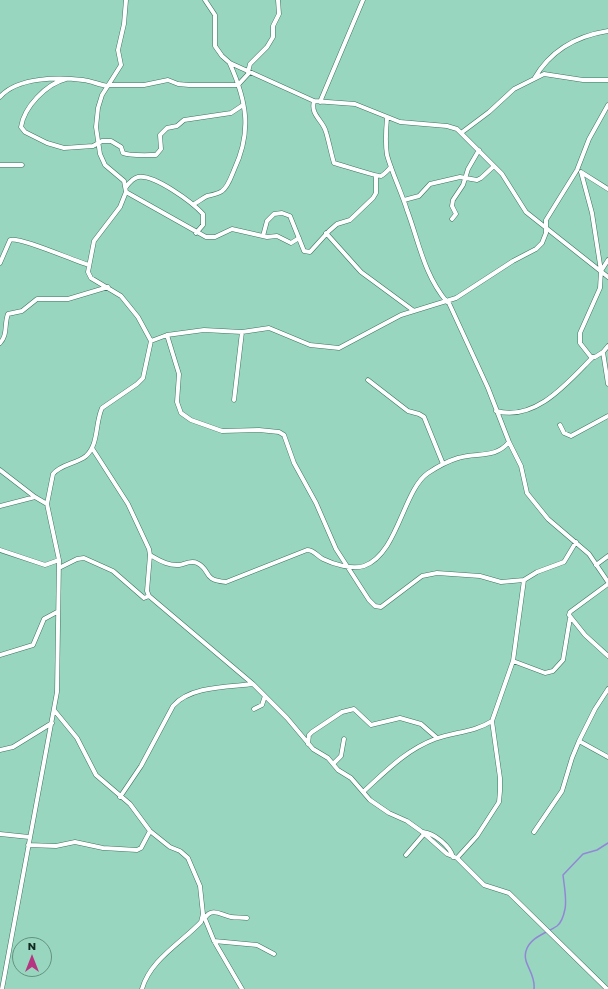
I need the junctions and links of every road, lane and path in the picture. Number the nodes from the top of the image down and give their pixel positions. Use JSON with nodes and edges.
{"nodes":[{"id":1,"x":126,"y":0,"type":"edge"},
{"id":2,"x":205,"y":0,"type":"edge"},
{"id":3,"x":278,"y":0,"type":"edge"},
{"id":4,"x":363,"y":0,"type":"edge"},
{"id":5,"x":608,"y":31,"type":"edge"},
{"id":6,"x":230,"y":63,"type":"junction"},
{"id":7,"x":248,"y":72,"type":"junction"},
{"id":8,"x":66,"y":79,"type":"junction"},
{"id":9,"x":534,"y":80,"type":"junction"},
{"id":10,"x":608,"y":80,"type":"edge"},
{"id":11,"x":108,"y":85,"type":"junction"},
{"id":12,"x":238,"y":85,"type":"junction"},
{"id":13,"x":0,"y":97,"type":"edge"},
{"id":14,"x":314,"y":101,"type":"junction"},
{"id":15,"x":320,"y":102,"type":"junction"},
{"id":16,"x":243,"y":105,"type":"junction"},
{"id":17,"x":608,"y":105,"type":"edge"},
{"id":18,"x":387,"y":118,"type":"junction"},
{"id":19,"x":461,"y":133,"type":"junction"},
{"id":20,"x":98,"y":142,"type":"junction"},
{"id":21,"x":479,"y":150,"type":"junction"},
{"id":22,"x":0,"y":165,"type":"edge"},
{"id":23,"x":22,"y":165,"type":"dead end"},
{"id":24,"x":494,"y":166,"type":"junction"},
{"id":25,"x":391,"y":167,"type":"junction"},
{"id":26,"x":579,"y":171,"type":"junction"},
{"id":27,"x":376,"y":176,"type":"junction"},
{"id":28,"x":466,"y":178,"type":"junction"},
{"id":29,"x":126,"y":189,"type":"junction"},
{"id":30,"x":608,"y":189,"type":"edge"},
{"id":31,"x":404,"y":200,"type":"junction"},
{"id":32,"x":194,"y":204,"type":"junction"},
{"id":33,"x":452,"y":219,"type":"dead end"},
{"id":34,"x":546,"y":229,"type":"junction"},
{"id":35,"x":196,"y":233,"type":"junction"},
{"id":36,"x":326,"y":233,"type":"junction"},
{"id":37,"x":263,"y":236,"type":"junction"},
{"id":38,"x":299,"y":238,"type":"junction"},
{"id":39,"x":608,"y":260,"type":"edge"},
{"id":40,"x":0,"y":263,"type":"edge"},
{"id":41,"x":89,"y":265,"type":"junction"},
{"id":42,"x":601,"y":271,"type":"junction"},
{"id":43,"x":608,"y":277,"type":"edge"},
{"id":44,"x":108,"y":287,"type":"junction"},
{"id":45,"x":448,"y":302,"type":"junction"},
{"id":46,"x":414,"y":311,"type":"junction"},
{"id":47,"x":242,"y":332,"type":"junction"},
{"id":48,"x":166,"y":335,"type":"junction"},
{"id":49,"x":151,"y":341,"type":"junction"},
{"id":50,"x":0,"y":343,"type":"edge"},
{"id":51,"x":608,"y":346,"type":"edge"},
{"id":52,"x":603,"y":352,"type":"junction"},
{"id":53,"x":593,"y":358,"type":"junction"},
{"id":54,"x":368,"y":380,"type":"dead end"},
{"id":55,"x":608,"y":384,"type":"edge"},
{"id":56,"x":234,"y":400,"type":"dead end"},
{"id":57,"x":496,"y":412,"type":"junction"},
{"id":58,"x":608,"y":416,"type":"edge"},
{"id":59,"x":560,"y":425,"type":"dead end"},
{"id":60,"x":509,"y":442,"type":"junction"},
{"id":61,"x":92,"y":448,"type":"junction"},
{"id":62,"x":443,"y":464,"type":"junction"},
{"id":63,"x":0,"y":470,"type":"edge"},
{"id":64,"x":35,"y":497,"type":"junction"},
{"id":65,"x":47,"y":504,"type":"junction"},
{"id":66,"x":0,"y":506,"type":"edge"},
{"id":67,"x":576,"y":542,"type":"junction"},
{"id":68,"x":0,"y":550,"type":"edge"},
{"id":69,"x":150,"y":555,"type":"junction"},
{"id":70,"x":608,"y":556,"type":"edge"},
{"id":71,"x":59,"y":560,"type":"junction"},
{"id":72,"x":596,"y":565,"type":"junction"},
{"id":73,"x":345,"y":566,"type":"junction"},
{"id":74,"x":59,"y":568,"type":"junction"},
{"id":75,"x":524,"y":580,"type":"junction"},
{"id":76,"x":608,"y":583,"type":"edge"},
{"id":77,"x":149,"y":596,"type":"junction"},
{"id":78,"x":57,"y":612,"type":"junction"},
{"id":79,"x":570,"y":618,"type":"junction"},
{"id":80,"x":0,"y":655,"type":"edge"},
{"id":81,"x":608,"y":656,"type":"edge"},
{"id":82,"x":513,"y":661,"type":"junction"},
{"id":83,"x":253,"y":684,"type":"junction"},
{"id":84,"x":608,"y":689,"type":"edge"},
{"id":85,"x":265,"y":696,"type":"junction"},
{"id":86,"x":254,"y":709,"type":"dead end"},
{"id":87,"x":54,"y":710,"type":"junction"},
{"id":88,"x":492,"y":721,"type":"junction"},
{"id":89,"x":52,"y":723,"type":"junction"},
{"id":90,"x":437,"y":738,"type":"junction"},
{"id":91,"x":344,"y":739,"type":"dead end"},
{"id":92,"x":580,"y":741,"type":"junction"},
{"id":93,"x":308,"y":744,"type":"junction"},
{"id":94,"x":0,"y":750,"type":"edge"},
{"id":95,"x":608,"y":757,"type":"edge"},
{"id":96,"x":333,"y":764,"type":"junction"},
{"id":97,"x":363,"y":792,"type":"junction"},
{"id":98,"x":120,"y":797,"type":"junction"},
{"id":99,"x":150,"y":831,"type":"junction"},
{"id":100,"x":534,"y":832,"type":"dead end"},
{"id":101,"x":423,"y":833,"type":"junction"},
{"id":102,"x":0,"y":834,"type":"edge"},
{"id":103,"x":29,"y":837,"type":"junction"},
{"id":104,"x":28,"y":845,"type":"junction"},
{"id":105,"x":406,"y":856,"type":"dead end"},
{"id":106,"x":455,"y":858,"type":"junction"},
{"id":107,"x":204,"y":916,"type":"junction"},
{"id":108,"x":247,"y":918,"type":"dead end"},
{"id":109,"x":214,"y":941,"type":"junction"},
{"id":110,"x":274,"y":954,"type":"dead end"},
{"id":111,"x":1,"y":989,"type":"edge"},
{"id":112,"x":142,"y":989,"type":"edge"},
{"id":113,"x":242,"y":989,"type":"edge"},
{"id":114,"x":607,"y":989,"type":"edge"}],
"edges":[{"from":1,"to":11,"type":"street"},
{"from":2,"to":6,"type":"street"},
{"from":3,"to":7,"type":"street"},
{"from":4,"to":15,"type":"street"},
{"from":5,"to":9,"type":"street"},
{"from":6,"to":7,"type":"street"},
{"from":6,"to":12,"type":"street"},
{"from":7,"to":12,"type":"street"},
{"from":7,"to":14,"type":"street"},
{"from":8,"to":11,"type":"street"},
{"from":8,"to":13,"type":"street"},
{"from":8,"to":20,"type":"street"},
{"from":9,"to":10,"type":"street"},
{"from":9,"to":19,"type":"street"},
{"from":11,"to":12,"type":"street"},
{"from":11,"to":20,"type":"street"},
{"from":12,"to":16,"type":"street"},
{"from":14,"to":15,"type":"street"},
{"from":14,"to":27,"type":"street"},
{"from":15,"to":18,"type":"street"},
{"from":16,"to":20,"type":"street"},
{"from":16,"to":32,"type":"street"},
{"from":17,"to":26,"type":"street"},
{"from":18,"to":19,"type":"street"},
{"from":18,"to":25,"type":"street"},
{"from":19,"to":21,"type":"street"},
{"from":20,"to":29,"type":"street"},
{"from":21,"to":24,"type":"street"},
{"from":21,"to":28,"type":"street"},
{"from":22,"to":23,"type":"street"},
{"from":24,"to":28,"type":"street"},
{"from":24,"to":34,"type":"street"},
{"from":25,"to":27,"type":"street"},
{"from":25,"to":31,"type":"street"},
{"from":26,"to":30,"type":"street"},
{"from":26,"to":34,"type":"street"},
{"from":26,"to":42,"type":"street"},
{"from":27,"to":36,"type":"street"},
{"from":28,"to":31,"type":"street"},
{"from":28,"to":33,"type":"street"},
{"from":29,"to":32,"type":"street"},
{"from":29,"to":35,"type":"street"},
{"from":29,"to":41,"type":"street"},
{"from":31,"to":45,"type":"street"},
{"from":32,"to":35,"type":"street"},
{"from":34,"to":42,"type":"street"},
{"from":34,"to":45,"type":"street"},
{"from":35,"to":37,"type":"street"},
{"from":36,"to":38,"type":"street"},
{"from":36,"to":46,"type":"street"},
{"from":37,"to":38,"type":"street"},
{"from":37,"to":38,"type":"street"},
{"from":39,"to":42,"type":"street"},
{"from":40,"to":41,"type":"street"},
{"from":41,"to":44,"type":"street"},
{"from":42,"to":43,"type":"street"},
{"from":42,"to":53,"type":"street"},
{"from":44,"to":49,"type":"street"},
{"from":44,"to":50,"type":"street"},
{"from":45,"to":46,"type":"street"},
{"from":45,"to":57,"type":"street"},
{"from":46,"to":47,"type":"street"},
{"from":47,"to":48,"type":"street"},
{"from":47,"to":56,"type":"street"},
{"from":48,"to":49,"type":"street"},
{"from":48,"to":73,"type":"street"},
{"from":49,"to":61,"type":"street"},
{"from":51,"to":52,"type":"street"},
{"from":52,"to":53,"type":"street"},
{"from":52,"to":55,"type":"street"},
{"from":53,"to":57,"type":"street"},
{"from":54,"to":62,"type":"street"},
{"from":57,"to":60,"type":"street"},
{"from":58,"to":59,"type":"street"},
{"from":60,"to":62,"type":"street"},
{"from":60,"to":67,"type":"street"},
{"from":61,"to":65,"type":"street"},
{"from":61,"to":69,"type":"street"},
{"from":62,"to":73,"type":"street"},
{"from":63,"to":64,"type":"street"},
{"from":64,"to":65,"type":"street"},
{"from":64,"to":66,"type":"street"},
{"from":65,"to":71,"type":"street"},
{"from":67,"to":72,"type":"street"},
{"from":67,"to":75,"type":"street"},
{"from":68,"to":71,"type":"street"},
{"from":69,"to":73,"type":"street"},
{"from":69,"to":77,"type":"street"},
{"from":70,"to":72,"type":"street"},
{"from":71,"to":74,"type":"street"},
{"from":72,"to":76,"type":"street"},
{"from":73,"to":75,"type":"street"},
{"from":74,"to":77,"type":"street"},
{"from":74,"to":78,"type":"street"},
{"from":75,"to":82,"type":"street"},
{"from":76,"to":79,"type":"street"},
{"from":77,"to":83,"type":"street"},
{"from":78,"to":80,"type":"street"},
{"from":78,"to":87,"type":"street"},
{"from":79,"to":81,"type":"street"},
{"from":79,"to":82,"type":"street"},
{"from":82,"to":88,"type":"street"},
{"from":83,"to":85,"type":"street"},
{"from":83,"to":98,"type":"street"},
{"from":84,"to":92,"type":"street"},
{"from":85,"to":86,"type":"street"},
{"from":85,"to":93,"type":"street"},
{"from":87,"to":89,"type":"street"},
{"from":87,"to":98,"type":"street"},
{"from":88,"to":90,"type":"street"},
{"from":88,"to":106,"type":"street"},
{"from":89,"to":94,"type":"street"},
{"from":89,"to":103,"type":"street"},
{"from":90,"to":93,"type":"street"},
{"from":90,"to":97,"type":"street"},
{"from":91,"to":96,"type":"street"},
{"from":92,"to":95,"type":"street"},
{"from":92,"to":100,"type":"street"},
{"from":93,"to":96,"type":"street"},
{"from":96,"to":97,"type":"street"},
{"from":97,"to":101,"type":"street"},
{"from":98,"to":99,"type":"street"},
{"from":99,"to":104,"type":"street"},
{"from":99,"to":107,"type":"street"},
{"from":101,"to":105,"type":"street"},
{"from":101,"to":106,"type":"street"},
{"from":102,"to":103,"type":"street"},
{"from":103,"to":104,"type":"street"},
{"from":104,"to":111,"type":"street"},
{"from":106,"to":114,"type":"street"},
{"from":107,"to":108,"type":"street"},
{"from":107,"to":109,"type":"street"},
{"from":107,"to":112,"type":"street"},
{"from":109,"to":110,"type":"street"},
{"from":109,"to":113,"type":"street"}]}
